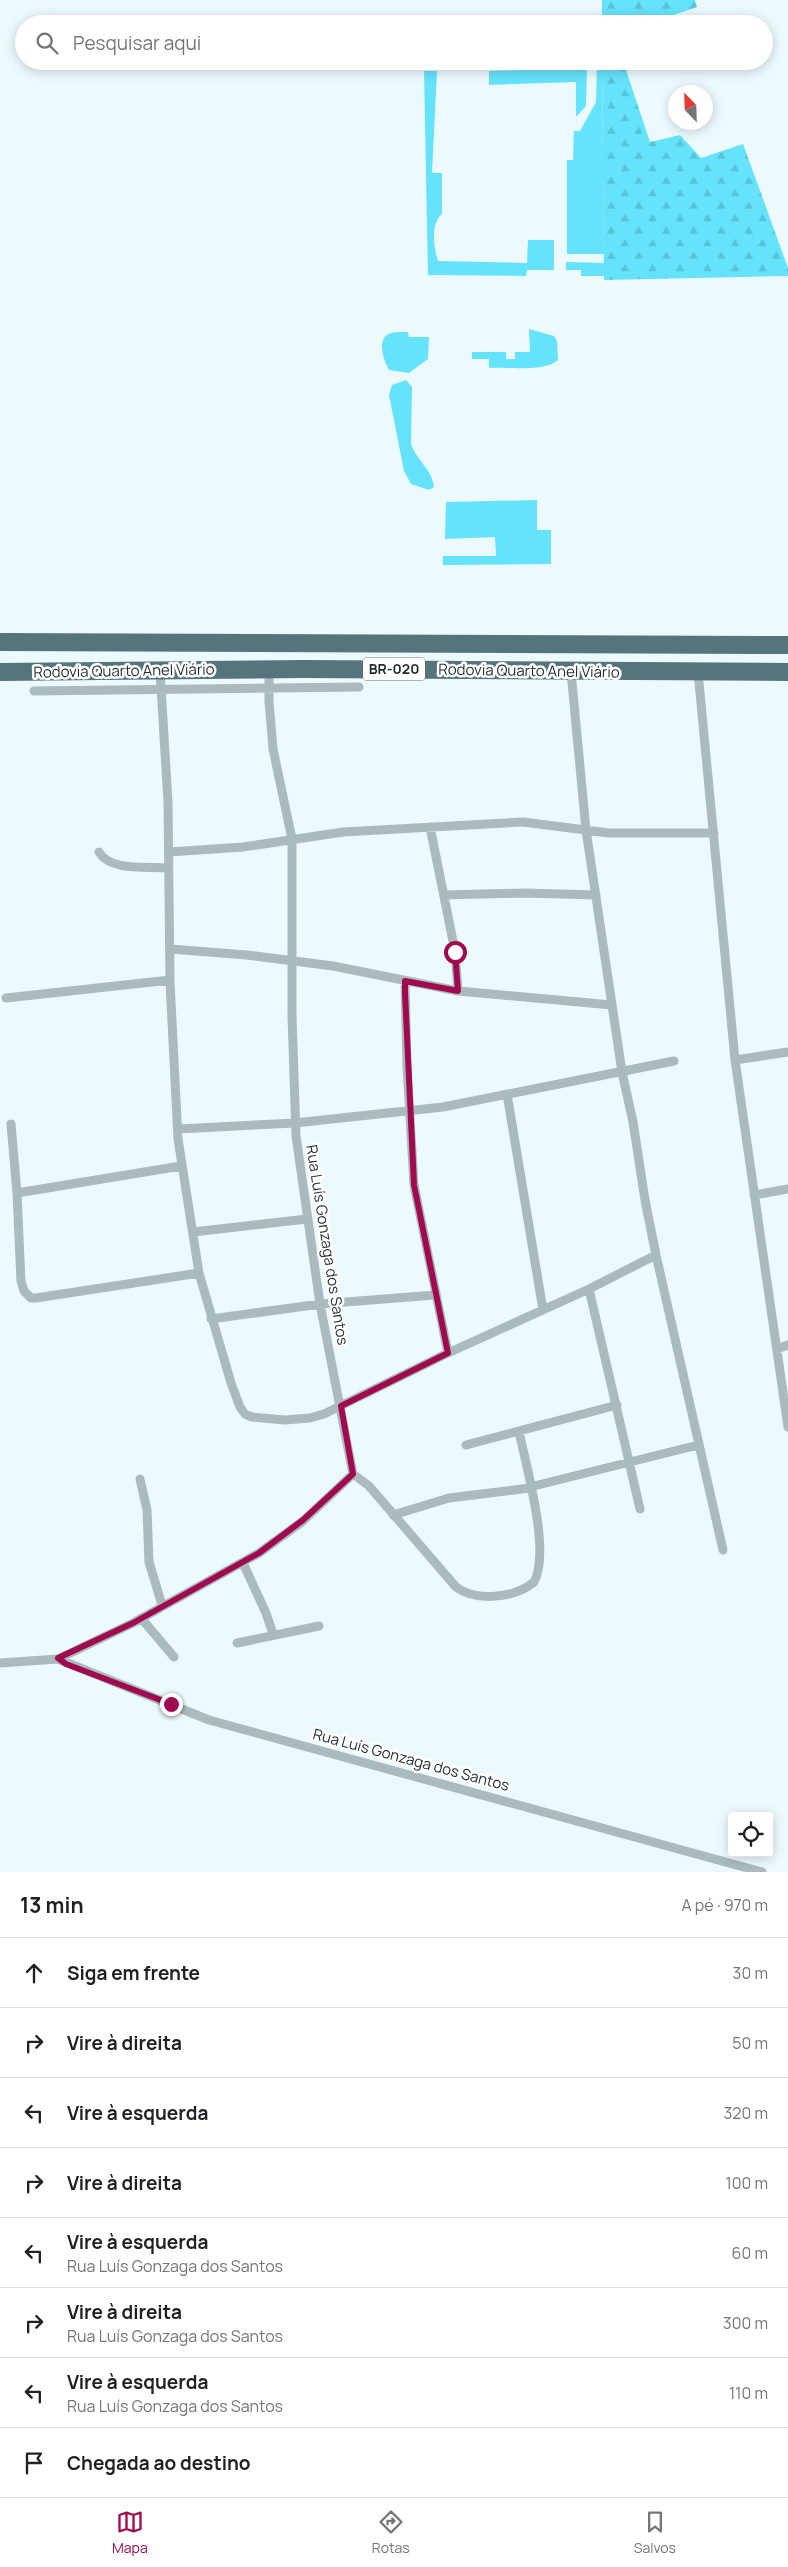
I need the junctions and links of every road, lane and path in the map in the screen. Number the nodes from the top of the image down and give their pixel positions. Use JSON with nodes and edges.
{"nodes":[{"id":1,"x":0,"y":642,"type":"edge"},
{"id":2,"x":302,"y":642,"type":"junction"},
{"id":3,"x":610,"y":643,"type":"junction"},
{"id":4,"x":687,"y":644,"type":"junction"},
{"id":5,"x":788,"y":645,"type":"edge"},
{"id":6,"x":269,"y":669,"type":"junction"},
{"id":7,"x":302,"y":669,"type":"junction"},
{"id":8,"x":160,"y":671,"type":"junction"},
{"id":9,"x":0,"y":672,"type":"edge"},
{"id":10,"x":571,"y":672,"type":"junction"},
{"id":11,"x":608,"y":672,"type":"junction"},
{"id":12,"x":698,"y":672,"type":"junction"},
{"id":13,"x":788,"y":672,"type":"edge"},
{"id":14,"x":359,"y":687,"type":"dead end"},
{"id":15,"x":268,"y":688,"type":"junction"},
{"id":16,"x":161,"y":689,"type":"junction"},
{"id":17,"x":34,"y":691,"type":"dead end"},
{"id":18,"x":430,"y":827,"type":"junction"},
{"id":19,"x":586,"y":830,"type":"junction"},
{"id":20,"x":714,"y":833,"type":"junction"},
{"id":21,"x":292,"y":839,"type":"junction"},
{"id":22,"x":99,"y":852,"type":"dead end"},
{"id":23,"x":169,"y":852,"type":"junction"},
{"id":24,"x":168,"y":868,"type":"junction"},
{"id":25,"x":596,"y":895,"type":"junction"},
{"id":26,"x":444,"y":896,"type":"junction"},
{"id":27,"x":170,"y":949,"type":"junction"},
{"id":28,"x":293,"y":961,"type":"junction"},
{"id":29,"x":170,"y":980,"type":"junction"},
{"id":30,"x":405,"y":981,"type":"junction"},
{"id":31,"x":458,"y":991,"type":"junction"},
{"id":32,"x":6,"y":998,"type":"dead end"},
{"id":33,"x":612,"y":1005,"type":"junction"},
{"id":34,"x":788,"y":1052,"type":"edge"},
{"id":35,"x":735,"y":1060,"type":"junction"},
{"id":36,"x":674,"y":1061,"type":"dead end"},
{"id":37,"x":622,"y":1072,"type":"junction"},
{"id":38,"x":507,"y":1094,"type":"junction"},
{"id":39,"x":409,"y":1111,"type":"junction"},
{"id":40,"x":295,"y":1123,"type":"junction"},
{"id":41,"x":11,"y":1124,"type":"dead end"},
{"id":42,"x":178,"y":1129,"type":"junction"},
{"id":43,"x":181,"y":1166,"type":"junction"},
{"id":44,"x":788,"y":1189,"type":"edge"},
{"id":45,"x":18,"y":1193,"type":"junction"},
{"id":46,"x":754,"y":1194,"type":"junction"},
{"id":47,"x":308,"y":1219,"type":"junction"},
{"id":48,"x":193,"y":1232,"type":"junction"},
{"id":49,"x":656,"y":1256,"type":"junction"},
{"id":50,"x":199,"y":1273,"type":"junction"},
{"id":51,"x":590,"y":1289,"type":"junction"},
{"id":52,"x":435,"y":1295,"type":"junction"},
{"id":53,"x":320,"y":1304,"type":"junction"},
{"id":54,"x":543,"y":1310,"type":"junction"},
{"id":55,"x":211,"y":1319,"type":"junction"},
{"id":56,"x":788,"y":1346,"type":"edge"},
{"id":57,"x":777,"y":1349,"type":"junction"},
{"id":58,"x":448,"y":1353,"type":"junction"},
{"id":59,"x":617,"y":1404,"type":"junction"},
{"id":60,"x":341,"y":1406,"type":"junction"},
{"id":61,"x":788,"y":1427,"type":"edge"},
{"id":62,"x":519,"y":1431,"type":"junction"},
{"id":63,"x":698,"y":1444,"type":"junction"},
{"id":64,"x":466,"y":1445,"type":"dead end"},
{"id":65,"x":628,"y":1461,"type":"junction"},
{"id":66,"x":353,"y":1474,"type":"junction"},
{"id":67,"x":140,"y":1480,"type":"dead end"},
{"id":68,"x":530,"y":1487,"type":"junction"},
{"id":69,"x":640,"y":1509,"type":"dead end"},
{"id":70,"x":393,"y":1515,"type":"junction"},
{"id":71,"x":723,"y":1550,"type":"dead end"},
{"id":72,"x":243,"y":1563,"type":"junction"},
{"id":73,"x":162,"y":1605,"type":"junction"},
{"id":74,"x":141,"y":1618,"type":"junction"},
{"id":75,"x":319,"y":1626,"type":"dead end"},
{"id":76,"x":273,"y":1634,"type":"junction"},
{"id":77,"x":237,"y":1643,"type":"dead end"},
{"id":78,"x":174,"y":1657,"type":"dead end"},
{"id":79,"x":58,"y":1659,"type":"junction"},
{"id":80,"x":0,"y":1663,"type":"edge"},
{"id":81,"x":762,"y":1872,"type":"edge"}],
"edges":[{"from":1,"to":2,"type":"highway","name":"Rodovia Quarto Anel Viário","number":"BR-020"},
{"from":2,"to":3,"type":"highway","name":"Rodovia Quarto Anel Viário","number":"BR-020"},
{"from":2,"to":7,"type":"highway"},
{"from":3,"to":4,"type":"highway","name":"Rodovia Quarto Anel Viário","number":"BR-020"},
{"from":3,"to":11,"type":"highway"},
{"from":4,"to":5,"type":"highway","name":"Rodovia Quarto Anel Viário","number":"BR-020"},
{"from":4,"to":12,"type":"highway"},
{"from":6,"to":7,"type":"highway","name":"Rodovia Quarto Anel Viário","number":"BR-020"},
{"from":6,"to":8,"type":"highway","name":"Rodovia Quarto Anel Viário","number":"BR-020"},
{"from":6,"to":15,"type":"street","name":"Rua Luís Gonzaga dos Santos"},
{"from":7,"to":10,"type":"highway","name":"Rodovia Quarto Anel Viário","number":"BR-020"},
{"from":8,"to":9,"type":"highway","name":"Rodovia Quarto Anel Viário","number":"BR-020"},
{"from":8,"to":16,"type":"street"},
{"from":10,"to":11,"type":"highway","name":"Rodovia Quarto Anel Viário","number":"BR-020"},
{"from":10,"to":19,"type":"street"},
{"from":11,"to":12,"type":"highway","name":"Rodovia Quarto Anel Viário","number":"BR-020"},
{"from":12,"to":13,"type":"highway","name":"Rodovia Quarto Anel Viário","number":"BR-020"},
{"from":12,"to":20,"type":"street"},
{"from":14,"to":15,"type":"street"},
{"from":15,"to":16,"type":"street"},
{"from":15,"to":21,"type":"street","name":"Rua Luís Gonzaga dos Santos"},
{"from":16,"to":17,"type":"street"},
{"from":16,"to":23,"type":"street"},
{"from":18,"to":19,"type":"street"},
{"from":18,"to":21,"type":"street"},
{"from":18,"to":26,"type":"street"},
{"from":19,"to":20,"type":"street"},
{"from":19,"to":25,"type":"street"},
{"from":20,"to":35,"type":"street"},
{"from":21,"to":23,"type":"street"},
{"from":21,"to":28,"type":"street","name":"Rua Luís Gonzaga dos Santos"},
{"from":22,"to":24,"type":"street"},
{"from":23,"to":24,"type":"street"},
{"from":24,"to":27,"type":"street"},
{"from":25,"to":26,"type":"street"},
{"from":25,"to":33,"type":"street"},
{"from":26,"to":31,"type":"street"},
{"from":27,"to":28,"type":"street"},
{"from":27,"to":29,"type":"street"},
{"from":28,"to":30,"type":"street"},
{"from":28,"to":40,"type":"street","name":"Rua Luís Gonzaga dos Santos"},
{"from":29,"to":32,"type":"street"},
{"from":29,"to":42,"type":"street"},
{"from":30,"to":31,"type":"street"},
{"from":30,"to":39,"type":"street"},
{"from":31,"to":33,"type":"street"},
{"from":33,"to":37,"type":"street"},
{"from":34,"to":35,"type":"street"},
{"from":35,"to":46,"type":"street"},
{"from":36,"to":37,"type":"street"},
{"from":37,"to":38,"type":"street"},
{"from":37,"to":49,"type":"street"},
{"from":38,"to":39,"type":"street"},
{"from":38,"to":54,"type":"street"},
{"from":39,"to":40,"type":"street"},
{"from":39,"to":52,"type":"street"},
{"from":40,"to":42,"type":"street"},
{"from":40,"to":47,"type":"street","name":"Rua Luís Gonzaga dos Santos"},
{"from":41,"to":45,"type":"street"},
{"from":42,"to":43,"type":"street"},
{"from":43,"to":45,"type":"street"},
{"from":43,"to":48,"type":"street"},
{"from":44,"to":46,"type":"street"},
{"from":45,"to":50,"type":"street"},
{"from":46,"to":57,"type":"street"},
{"from":47,"to":48,"type":"street"},
{"from":47,"to":53,"type":"street","name":"Rua Luís Gonzaga dos Santos"},
{"from":48,"to":50,"type":"street"},
{"from":49,"to":51,"type":"street"},
{"from":49,"to":63,"type":"street"},
{"from":50,"to":55,"type":"street"},
{"from":51,"to":54,"type":"street"},
{"from":51,"to":59,"type":"street"},
{"from":52,"to":53,"type":"street"},
{"from":52,"to":58,"type":"street"},
{"from":53,"to":55,"type":"street"},
{"from":53,"to":60,"type":"street","name":"Rua Luís Gonzaga dos Santos"},
{"from":54,"to":58,"type":"street"},
{"from":55,"to":60,"type":"street"},
{"from":56,"to":57,"type":"street"},
{"from":57,"to":61,"type":"street"},
{"from":58,"to":60,"type":"street"},
{"from":59,"to":62,"type":"street"},
{"from":59,"to":65,"type":"street"},
{"from":60,"to":66,"type":"street","name":"Rua Luís Gonzaga dos Santos"},
{"from":62,"to":64,"type":"street"},
{"from":62,"to":68,"type":"street"},
{"from":63,"to":65,"type":"street"},
{"from":63,"to":71,"type":"street"},
{"from":65,"to":68,"type":"street"},
{"from":65,"to":69,"type":"street"},
{"from":66,"to":70,"type":"street"},
{"from":66,"to":72,"type":"street","name":"Rua Luís Gonzaga dos Santos"},
{"from":67,"to":73,"type":"street"},
{"from":68,"to":70,"type":"street"},
{"from":68,"to":70,"type":"street"},
{"from":72,"to":73,"type":"street","name":"Rua Luís Gonzaga dos Santos"},
{"from":72,"to":76,"type":"street"},
{"from":73,"to":74,"type":"street","name":"Rua Luís Gonzaga dos Santos"},
{"from":74,"to":78,"type":"street"},
{"from":74,"to":79,"type":"street","name":"Rua Luís Gonzaga dos Santos"},
{"from":75,"to":76,"type":"street"},
{"from":76,"to":77,"type":"street"},
{"from":79,"to":80,"type":"street","name":"Rua Luís Gonzaga dos Santos"},
{"from":79,"to":81,"type":"street","name":"Rua Luís Gonzaga dos Santos"}]}
